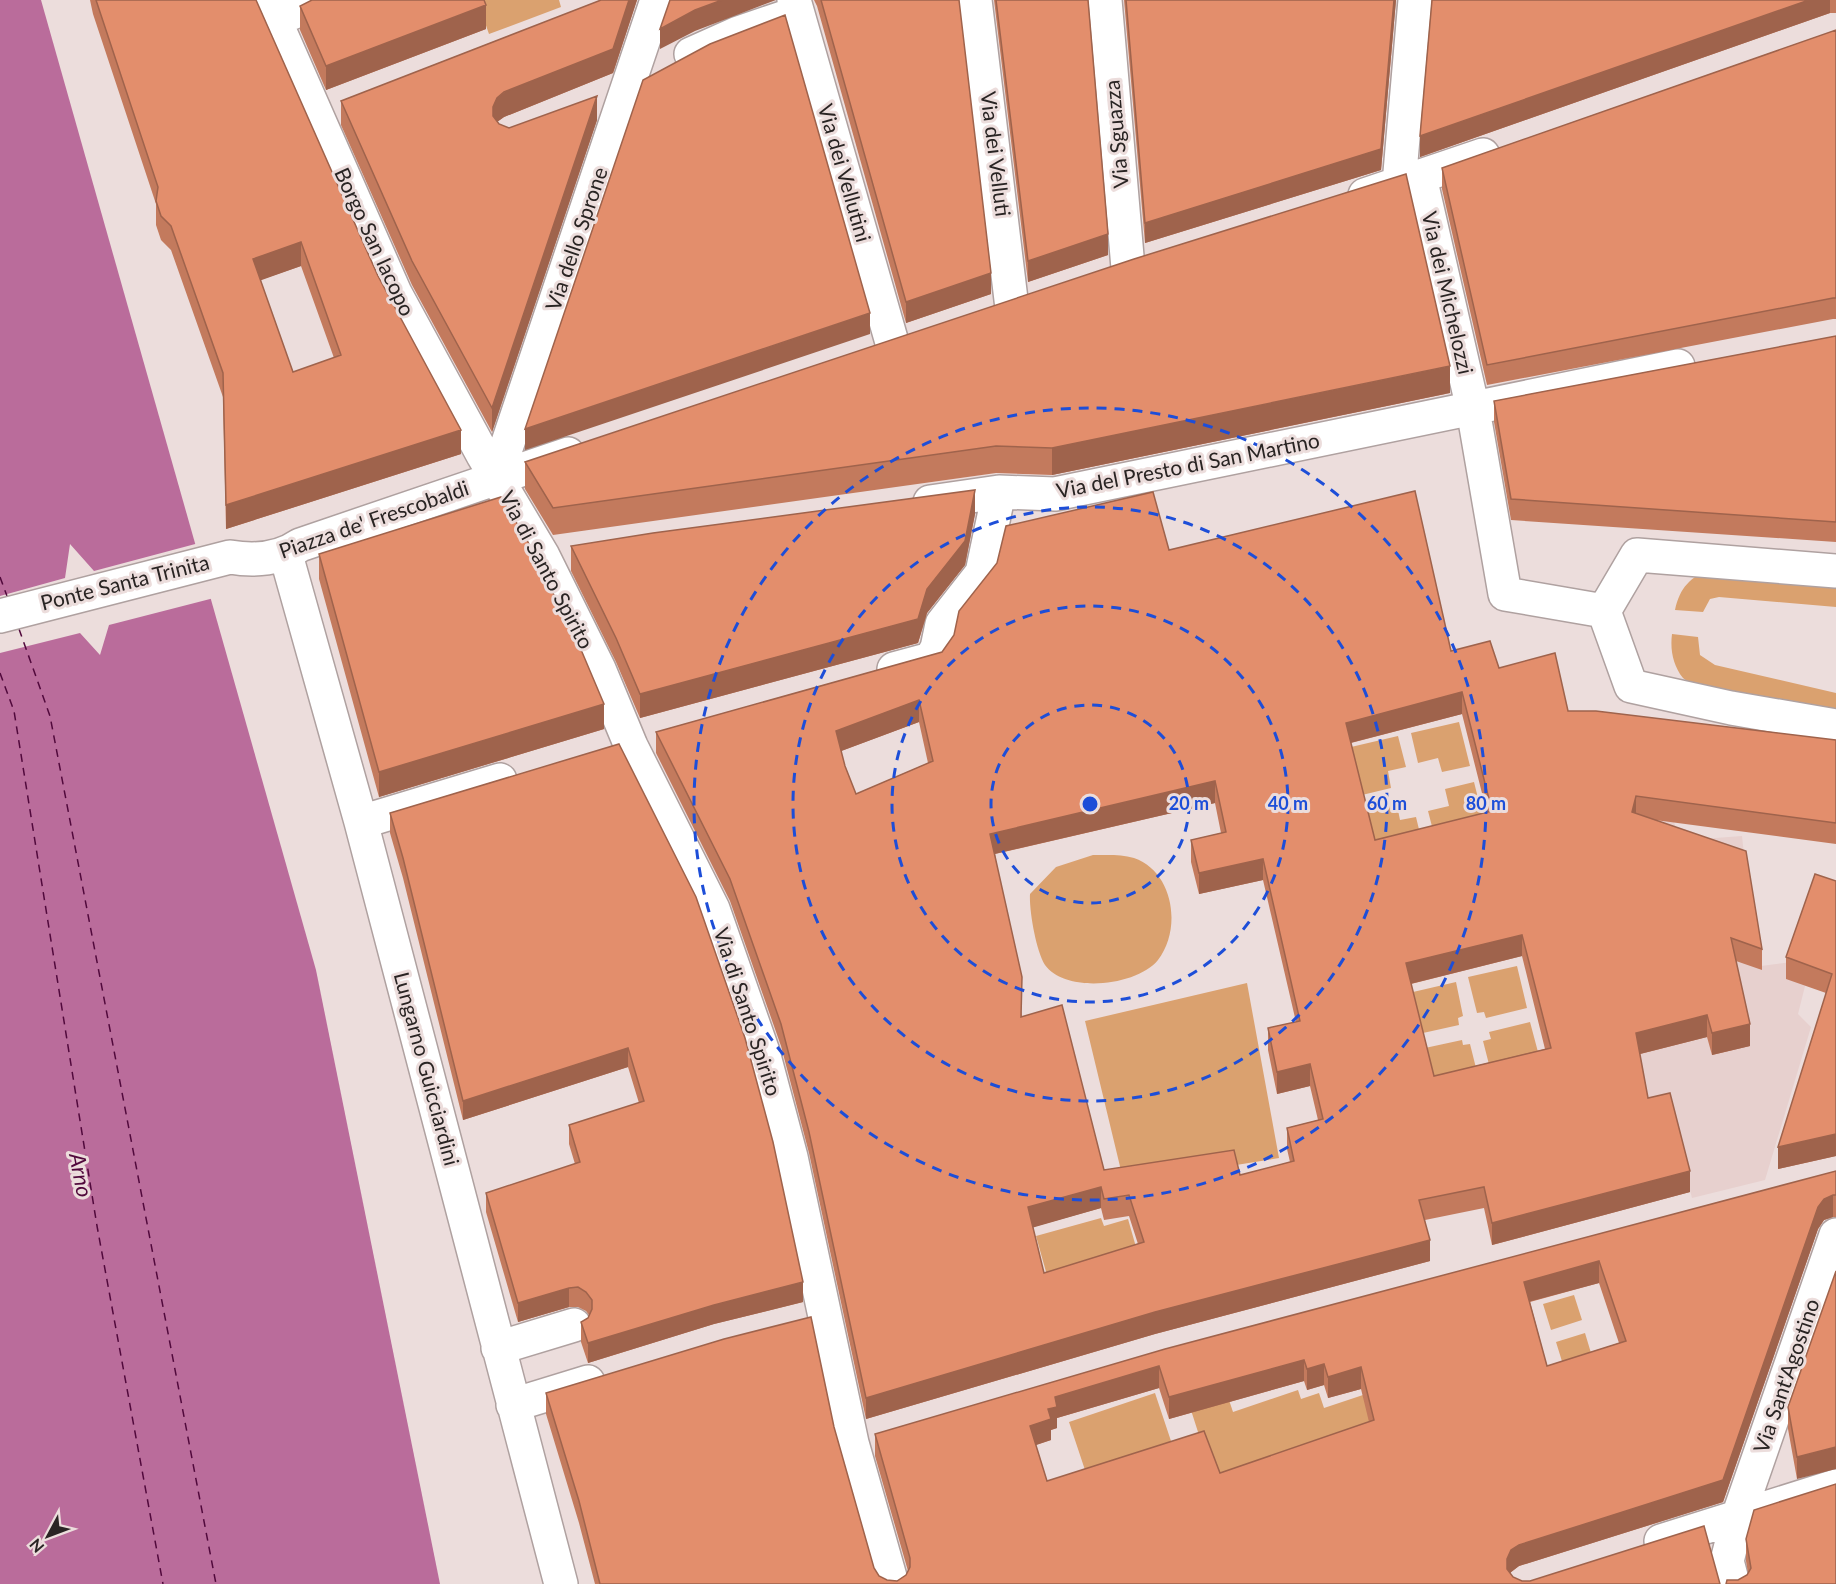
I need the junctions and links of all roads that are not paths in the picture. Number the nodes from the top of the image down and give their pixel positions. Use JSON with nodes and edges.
{"nodes":[{"id":1,"x":323,"y":0,"type":"edge"},
{"id":2,"x":657,"y":0,"type":"edge"},
{"id":3,"x":975,"y":0,"type":"edge"},
{"id":4,"x":1105,"y":0,"type":"edge"},
{"id":5,"x":1415,"y":0,"type":"edge"},
{"id":6,"x":796,"y":6,"type":"edge"},
{"id":7,"x":271,"y":10,"type":"edge"},
{"id":8,"x":628,"y":87,"type":"junction"},
{"id":9,"x":588,"y":104,"type":"edge"},
{"id":10,"x":1516,"y":143,"type":"edge"},
{"id":11,"x":1410,"y":180,"type":"junction"},
{"id":12,"x":1331,"y":205,"type":"edge"},
{"id":13,"x":1162,"y":258,"type":"edge"},
{"id":14,"x":1128,"y":268,"type":"junction"},
{"id":15,"x":1097,"y":279,"type":"edge"},
{"id":16,"x":1044,"y":297,"type":"edge"},
{"id":17,"x":1012,"y":308,"type":"junction"},
{"id":18,"x":979,"y":319,"type":"edge"},
{"id":19,"x":926,"y":336,"type":"edge"},
{"id":20,"x":893,"y":346,"type":"junction"},
{"id":21,"x":861,"y":357,"type":"edge"},
{"id":22,"x":1712,"y":360,"type":"edge"},
{"id":23,"x":1473,"y":409,"type":"junction"},
{"id":24,"x":598,"y":444,"type":"edge"},
{"id":25,"x":496,"y":478,"type":"junction"},
{"id":26,"x":999,"y":492,"type":"junction"},
{"id":27,"x":897,"y":506,"type":"edge"},
{"id":28,"x":286,"y":555,"type":"junction"},
{"id":29,"x":240,"y":559,"type":"joint"},
{"id":30,"x":1836,"y":571,"type":"edge"},
{"id":31,"x":1604,"y":611,"type":"junction"},
{"id":32,"x":0,"y":616,"type":"edge"},
{"id":33,"x":863,"y":677,"type":"edge"},
{"id":34,"x":1836,"y":726,"type":"edge"},
{"id":35,"x":523,"y":773,"type":"edge"},
{"id":36,"x":361,"y":822,"type":"junction"},
{"id":37,"x":1836,"y":1235,"type":"edge"},
{"id":38,"x":574,"y":1325,"type":"dead end"},
{"id":39,"x":498,"y":1348,"type":"junction"},
{"id":40,"x":621,"y":1372,"type":"edge"},
{"id":41,"x":513,"y":1405,"type":"junction"},
{"id":42,"x":1836,"y":1486,"type":"edge"},
{"id":43,"x":1738,"y":1517,"type":"junction"},
{"id":44,"x":1632,"y":1550,"type":"edge"},
{"id":45,"x":561,"y":1584,"type":"edge"},
{"id":46,"x":892,"y":1584,"type":"edge"},
{"id":47,"x":1733,"y":1584,"type":"edge"}],
"edges":[{"from":1,"to":7,"type":"street"},
{"from":2,"to":8,"type":"street","name":"Via dello Sprone"},
{"from":3,"to":17,"type":"street","name":"Via dei Velluti"},
{"from":4,"to":14,"type":"street","name":"Via Sguazza"},
{"from":5,"to":11,"type":"street","name":"Via dei Michelozzi"},
{"from":6,"to":8,"type":"street"},
{"from":6,"to":20,"type":"street","name":"Via dei Vellutini"},
{"from":7,"to":25,"type":"street","name":"Borgo San Iacopo"},
{"from":8,"to":9,"type":"street"},
{"from":8,"to":25,"type":"street","name":"Via dello Sprone"},
{"from":10,"to":11,"type":"street"},
{"from":11,"to":12,"type":"street"},
{"from":11,"to":23,"type":"street","name":"Via dei Michelozzi"},
{"from":13,"to":14,"type":"street"},
{"from":14,"to":15,"type":"street"},
{"from":16,"to":17,"type":"street"},
{"from":17,"to":18,"type":"street"},
{"from":19,"to":20,"type":"street"},
{"from":20,"to":21,"type":"street"},
{"from":22,"to":23,"type":"street","name":"Via del Presto di San Martino"},
{"from":23,"to":26,"type":"street","name":"Via del Presto di San Martino"},
{"from":23,"to":31,"type":"street","name":"Via dei Michelozzi"},
{"from":24,"to":25,"type":"street","name":"Piazza de' Frescobaldi"},
{"from":25,"to":28,"type":"street","name":"Piazza de' Frescobaldi"},
{"from":25,"to":46,"type":"street","name":"Via di Santo Spirito"},
{"from":26,"to":27,"type":"street","name":"Via del Presto di San Martino"},
{"from":26,"to":33,"type":"street"},
{"from":28,"to":29,"type":"street","name":"Piazza de' Frescobaldi"},
{"from":28,"to":36,"type":"street","name":"Lungarno Guicciardini"},
{"from":29,"to":32,"type":"street","name":"Ponte Santa Trinita"},
{"from":30,"to":31,"type":"street"},
{"from":31,"to":34,"type":"street"},
{"from":35,"to":36,"type":"street"},
{"from":36,"to":39,"type":"street","name":"Lungarno Guicciardini"},
{"from":37,"to":43,"type":"street","name":"Via Sant'Agostino"},
{"from":38,"to":39,"type":"street"},
{"from":39,"to":41,"type":"street","name":"Lungarno Guicciardini"},
{"from":40,"to":41,"type":"street"},
{"from":41,"to":45,"type":"street","name":"Lungarno Guicciardini"},
{"from":42,"to":43,"type":"street"},
{"from":43,"to":44,"type":"street"},
{"from":43,"to":47,"type":"street","name":"Via Sant'Agostino"}]}
